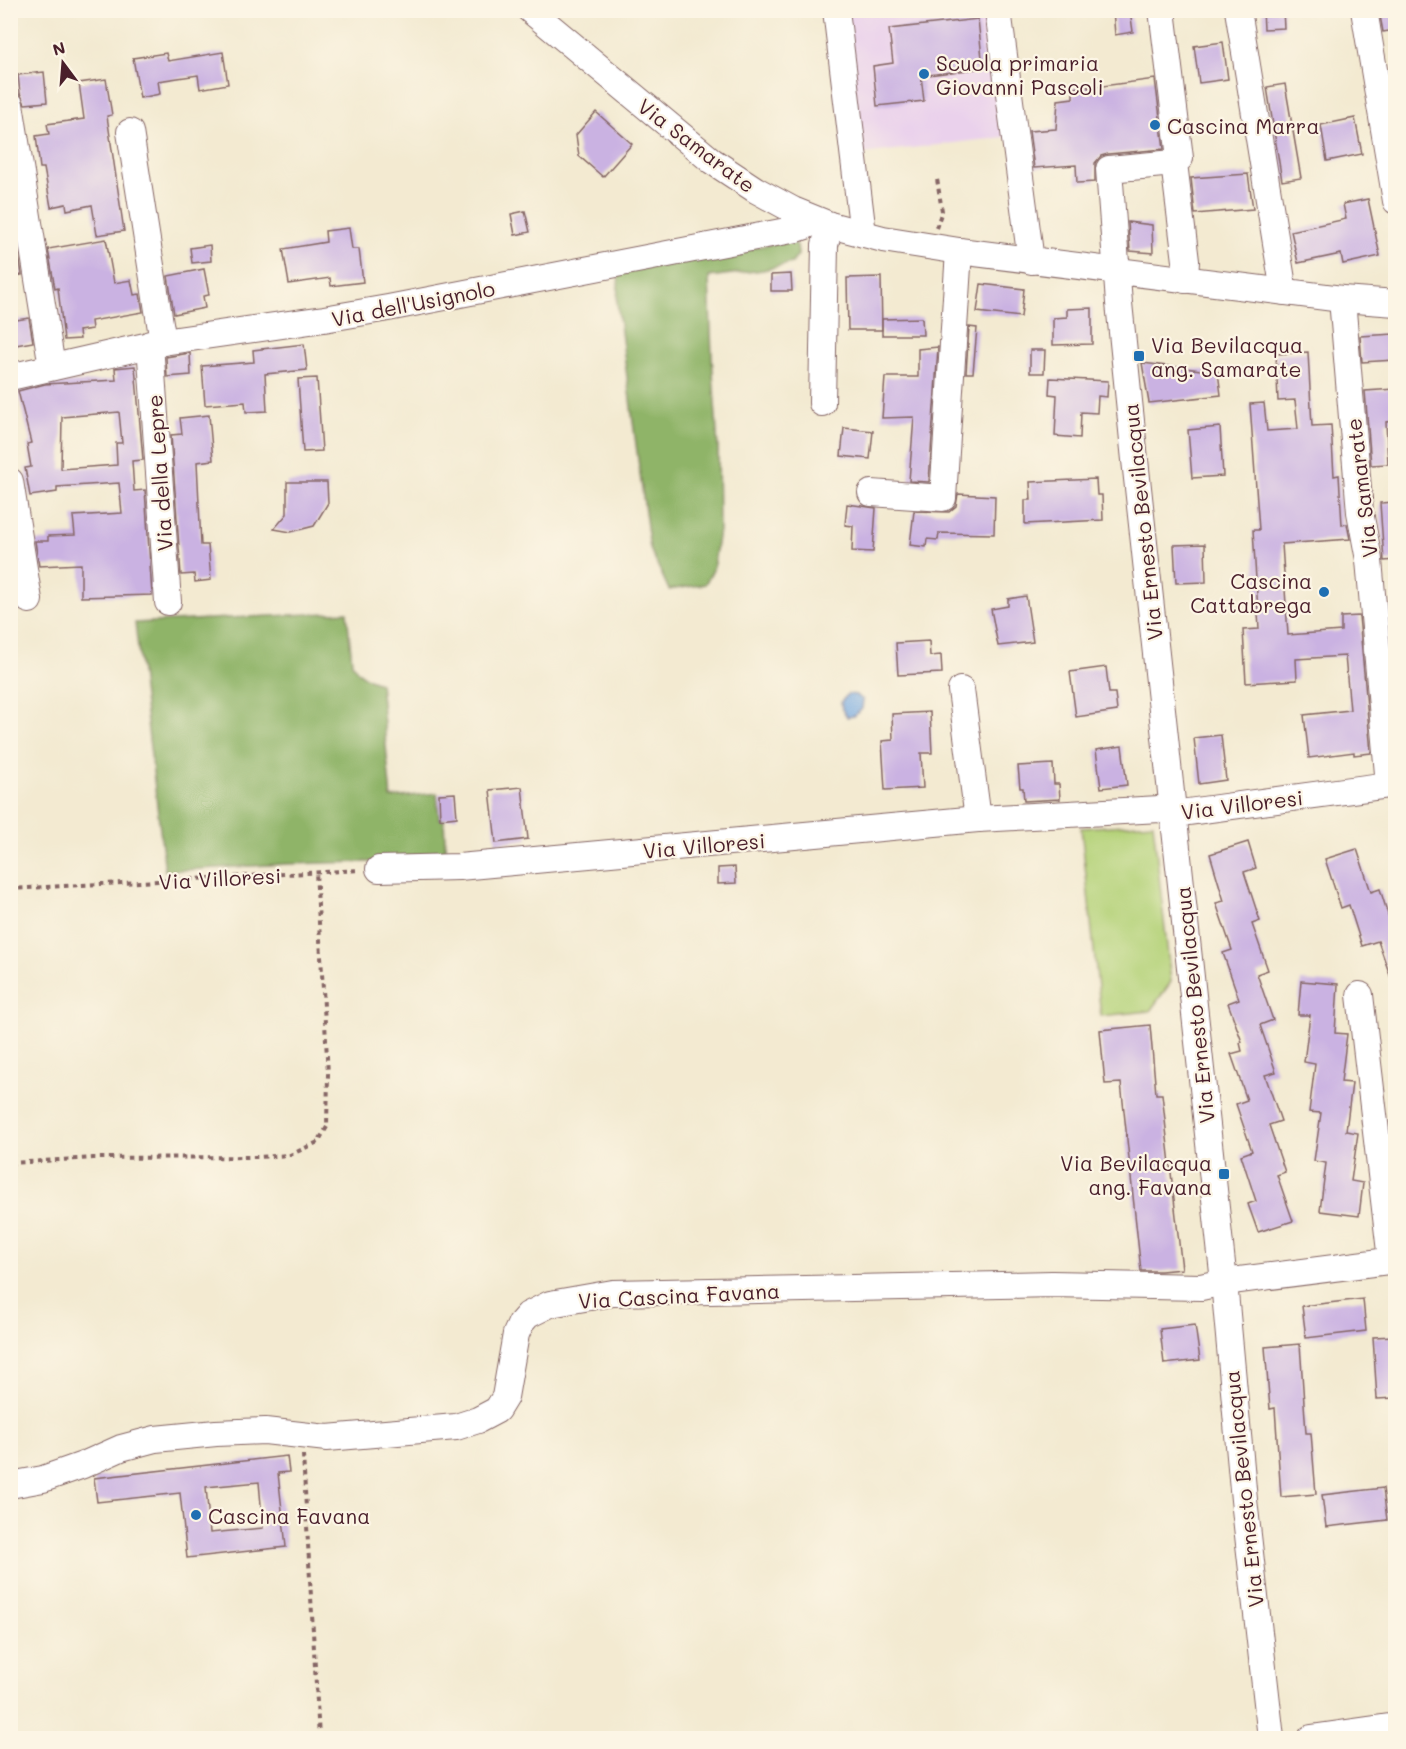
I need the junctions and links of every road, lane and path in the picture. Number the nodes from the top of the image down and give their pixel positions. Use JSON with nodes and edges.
{"nodes":[{"id":1,"x":530,"y":10,"type":"edge"},
{"id":2,"x":837,"y":10,"type":"edge"},
{"id":3,"x":998,"y":10,"type":"edge"},
{"id":4,"x":1162,"y":10,"type":"edge"},
{"id":5,"x":1238,"y":10,"type":"edge"},
{"id":6,"x":1364,"y":10,"type":"edge"},
{"id":7,"x":10,"y":104,"type":"edge"},
{"id":8,"x":130,"y":132,"type":"dead end"},
{"id":9,"x":1174,"y":163,"type":"junction"},
{"id":10,"x":937,"y":179,"type":"dead end"},
{"id":11,"x":1395,"y":201,"type":"edge"},
{"id":12,"x":822,"y":222,"type":"junction"},
{"id":13,"x":863,"y":234,"type":"junction"},
{"id":14,"x":933,"y":234,"type":"dead end"},
{"id":15,"x":959,"y":251,"type":"junction"},
{"id":16,"x":1031,"y":261,"type":"junction"},
{"id":17,"x":1117,"y":272,"type":"junction"},
{"id":18,"x":1185,"y":280,"type":"junction"},
{"id":19,"x":1284,"y":292,"type":"junction"},
{"id":20,"x":1342,"y":299,"type":"junction"},
{"id":21,"x":1395,"y":303,"type":"edge"},
{"id":22,"x":156,"y":343,"type":"junction"},
{"id":23,"x":52,"y":367,"type":"junction"},
{"id":24,"x":10,"y":377,"type":"edge"},
{"id":25,"x":822,"y":403,"type":"dead end"},
{"id":26,"x":10,"y":481,"type":"edge"},
{"id":27,"x":871,"y":493,"type":"dead end"},
{"id":28,"x":29,"y":600,"type":"dead end"},
{"id":29,"x":168,"y":602,"type":"dead end"},
{"id":30,"x":961,"y":690,"type":"dead end"},
{"id":31,"x":1392,"y":785,"type":"edge"},
{"id":32,"x":1173,"y":814,"type":"junction"},
{"id":33,"x":978,"y":819,"type":"junction"},
{"id":34,"x":379,"y":869,"type":"joint"},
{"id":35,"x":316,"y":872,"type":"junction"},
{"id":36,"x":10,"y":890,"type":"edge"},
{"id":37,"x":1360,"y":995,"type":"dead end"},
{"id":38,"x":10,"y":1163,"type":"edge"},
{"id":39,"x":1393,"y":1260,"type":"edge"},
{"id":40,"x":1224,"y":1282,"type":"junction"},
{"id":41,"x":302,"y":1436,"type":"junction"},
{"id":42,"x":10,"y":1485,"type":"edge"},
{"id":43,"x":1395,"y":1726,"type":"edge"},
{"id":44,"x":319,"y":1738,"type":"edge"},
{"id":45,"x":1271,"y":1738,"type":"edge"},
{"id":46,"x":1311,"y":1738,"type":"edge"}],
"edges":[{"from":1,"to":12,"type":"street","name":"Via Samarate"},
{"from":2,"to":13,"type":"street"},
{"from":3,"to":16,"type":"street"},
{"from":4,"to":9,"type":"street"},
{"from":5,"to":19,"type":"street"},
{"from":6,"to":11,"type":"street"},
{"from":7,"to":23,"type":"street"},
{"from":8,"to":22,"type":"street","name":"Via della Lepre"},
{"from":9,"to":17,"type":"street","name":"Via Ernesto Bevilacqua"},
{"from":9,"to":18,"type":"street"},
{"from":10,"to":14,"type":"path"},
{"from":12,"to":13,"type":"street","name":"Via Samarate"},
{"from":12,"to":22,"type":"street","name":"Via dell'Usignolo"},
{"from":12,"to":25,"type":"street"},
{"from":13,"to":15,"type":"street","name":"Via Samarate"},
{"from":15,"to":16,"type":"street","name":"Via Samarate"},
{"from":15,"to":27,"type":"street"},
{"from":16,"to":17,"type":"street","name":"Via Samarate"},
{"from":17,"to":18,"type":"street","name":"Via Samarate"},
{"from":17,"to":32,"type":"street","name":"Via Ernesto Bevilacqua"},
{"from":18,"to":19,"type":"street","name":"Via Samarate"},
{"from":19,"to":20,"type":"street","name":"Via Samarate"},
{"from":20,"to":21,"type":"street","name":"Via Samarate"},
{"from":20,"to":31,"type":"street","name":"Via Samarate"},
{"from":22,"to":23,"type":"street","name":"Via dell'Usignolo"},
{"from":22,"to":29,"type":"street","name":"Via della Lepre"},
{"from":23,"to":24,"type":"street","name":"Via dell'Usignolo"},
{"from":26,"to":28,"type":"street"},
{"from":30,"to":33,"type":"street"},
{"from":31,"to":32,"type":"street","name":"Via Villoresi"},
{"from":32,"to":33,"type":"street","name":"Via Villoresi"},
{"from":32,"to":40,"type":"street","name":"Via Ernesto Bevilacqua"},
{"from":33,"to":34,"type":"street","name":"Via Villoresi"},
{"from":34,"to":35,"type":"path","name":"Via Villoresi"},
{"from":35,"to":36,"type":"path","name":"Via Villoresi"},
{"from":35,"to":38,"type":"path"},
{"from":37,"to":39,"type":"street"},
{"from":39,"to":40,"type":"street","name":"Via Cascina Favana"},
{"from":40,"to":41,"type":"street","name":"Via Cascina Favana"},
{"from":40,"to":45,"type":"street","name":"Via Ernesto Bevilacqua"},
{"from":41,"to":42,"type":"street","name":"Via Cascina Favana"},
{"from":41,"to":44,"type":"path"},
{"from":43,"to":46,"type":"street"}]}
